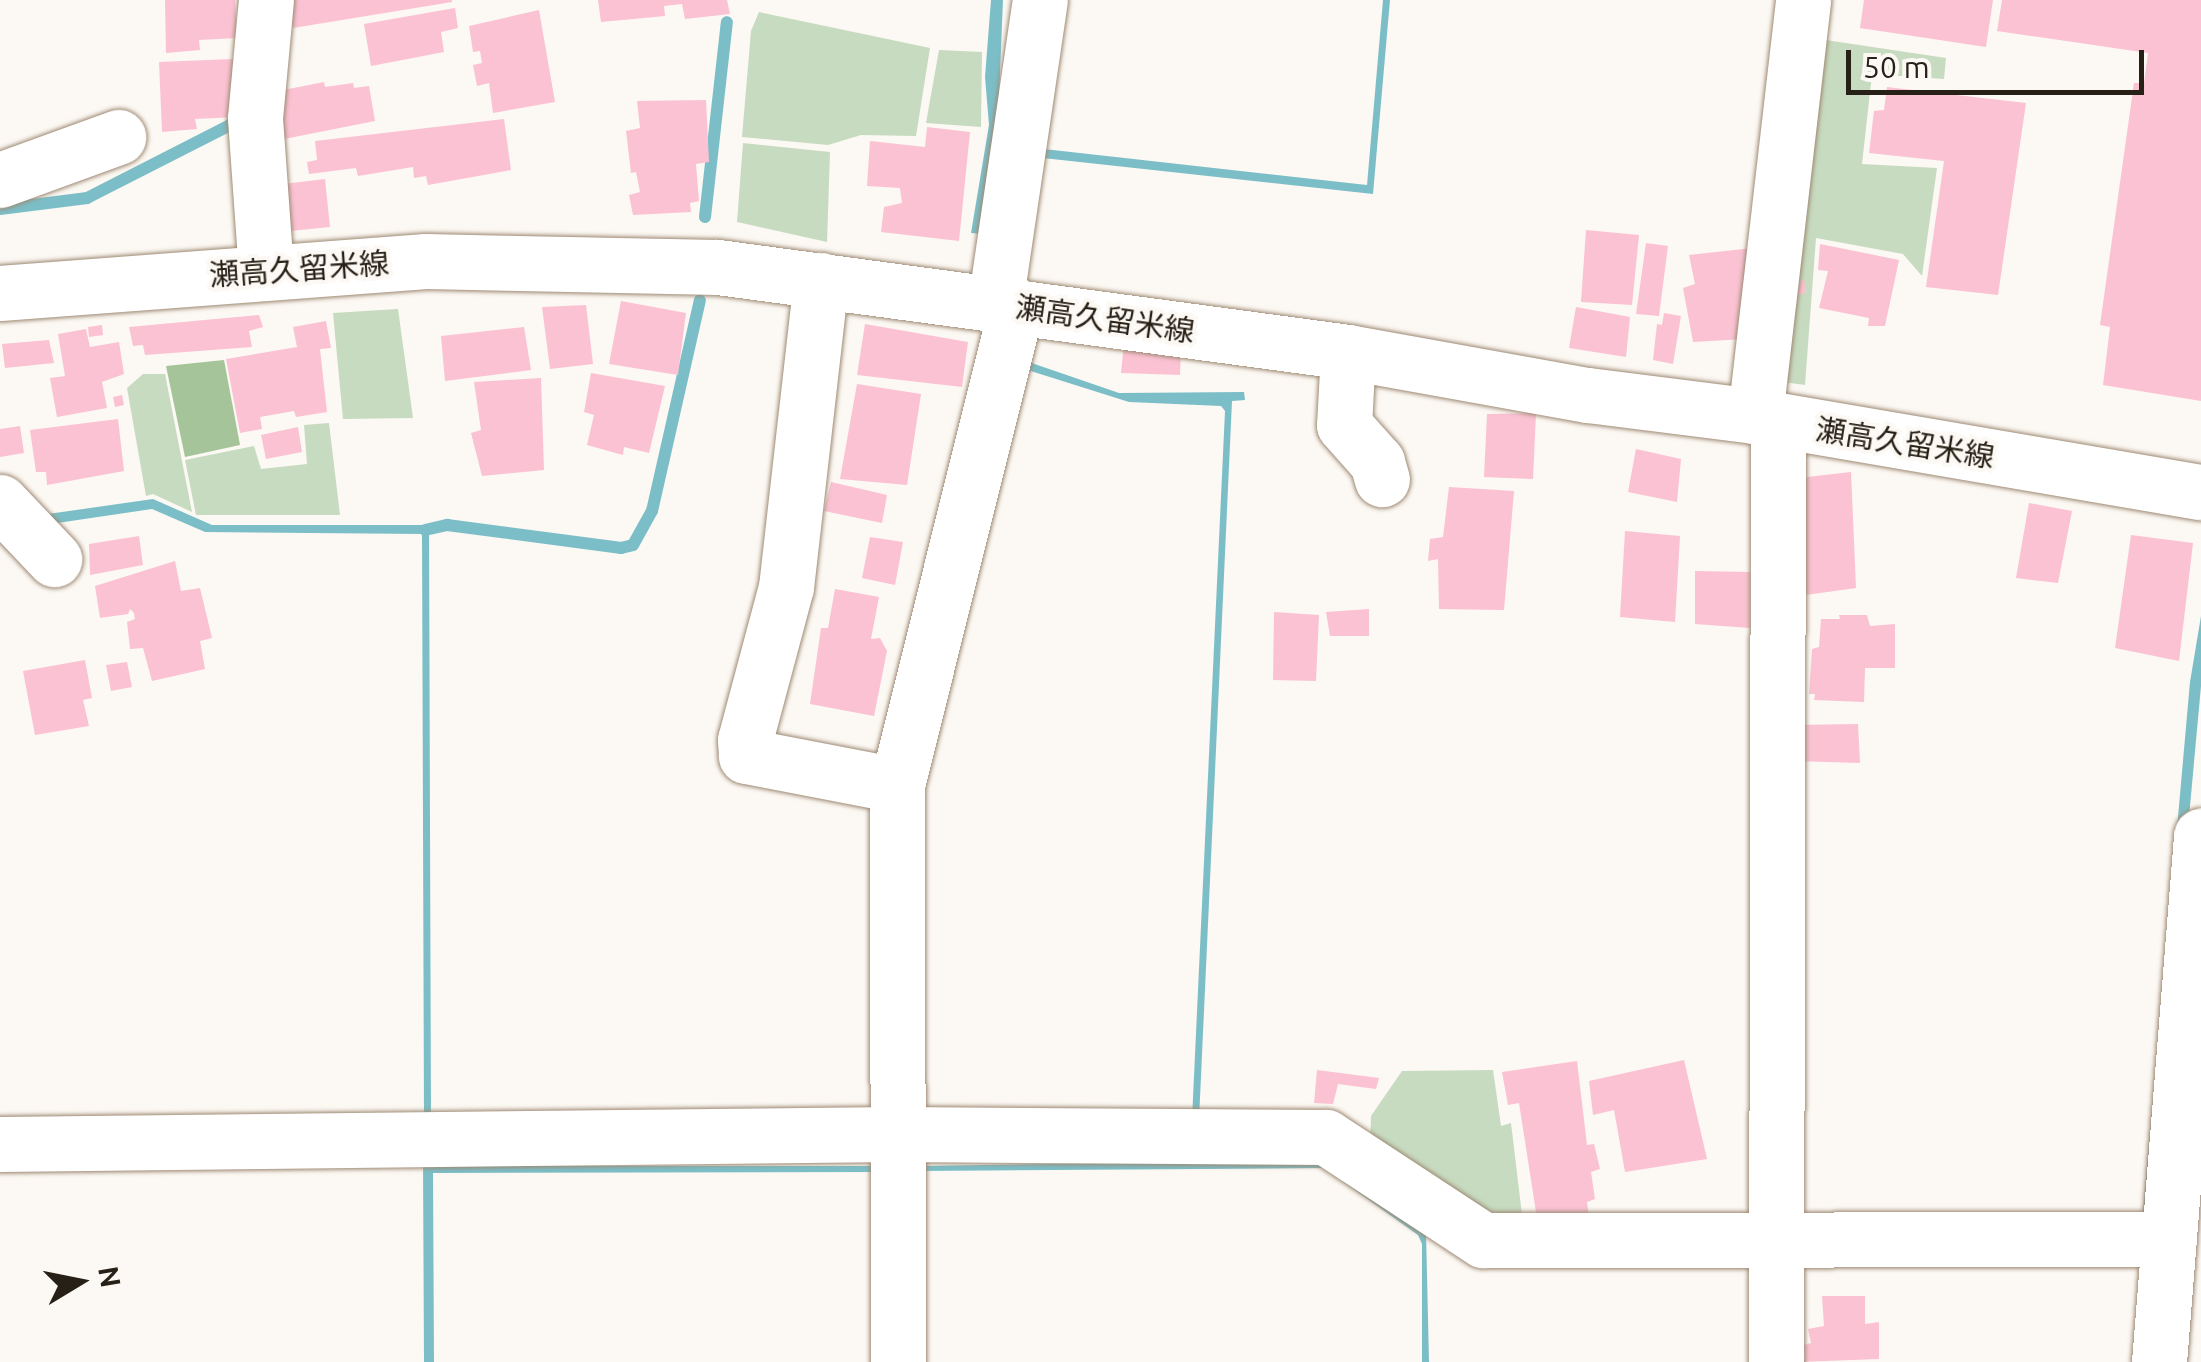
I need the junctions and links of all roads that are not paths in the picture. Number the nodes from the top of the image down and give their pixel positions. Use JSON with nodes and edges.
{"nodes":[{"id":1,"x":266,"y":0,"type":"edge"},
{"id":2,"x":1040,"y":0,"type":"edge"},
{"id":3,"x":1803,"y":0,"type":"edge"},
{"id":4,"x":118,"y":138,"type":"dead end"},
{"id":5,"x":0,"y":180,"type":"edge"},
{"id":6,"x":266,"y":272,"type":"junction"},
{"id":7,"x":820,"y":280,"type":"junction"},
{"id":8,"x":0,"y":293,"type":"edge"},
{"id":9,"x":1006,"y":305,"type":"junction"},
{"id":10,"x":1348,"y":352,"type":"junction"},
{"id":11,"x":1766,"y":419,"type":"junction"},
{"id":12,"x":1382,"y":479,"type":"dead end"},
{"id":13,"x":2201,"y":492,"type":"edge"},
{"id":14,"x":0,"y":502,"type":"edge"},
{"id":15,"x":54,"y":559,"type":"dead end"},
{"id":16,"x":897,"y":785,"type":"junction"},
{"id":17,"x":2201,"y":836,"type":"edge"},
{"id":18,"x":897,"y":1134,"type":"junction"},
{"id":19,"x":0,"y":1144,"type":"edge"},
{"id":20,"x":2169,"y":1238,"type":"junction"},
{"id":21,"x":1777,"y":1242,"type":"junction"},
{"id":22,"x":898,"y":1362,"type":"edge"},
{"id":23,"x":1776,"y":1362,"type":"edge"},
{"id":24,"x":2159,"y":1362,"type":"edge"}],
"edges":[{"from":1,"to":6,"type":"street"},
{"from":2,"to":9,"type":"street"},
{"from":3,"to":11,"type":"street"},
{"from":4,"to":5,"type":"street"},
{"from":6,"to":7,"type":"street","name":"瀬高久留米線"},
{"from":6,"to":8,"type":"street","name":"瀬高久留米線"},
{"from":7,"to":9,"type":"street","name":"瀬高久留米線"},
{"from":7,"to":16,"type":"street"},
{"from":9,"to":10,"type":"street","name":"瀬高久留米線"},
{"from":9,"to":16,"type":"street"},
{"from":10,"to":11,"type":"street","name":"瀬高久留米線"},
{"from":10,"to":12,"type":"street"},
{"from":11,"to":13,"type":"street","name":"瀬高久留米線"},
{"from":11,"to":21,"type":"street"},
{"from":14,"to":15,"type":"street"},
{"from":16,"to":18,"type":"street"},
{"from":17,"to":20,"type":"street"},
{"from":18,"to":19,"type":"street"},
{"from":18,"to":21,"type":"street"},
{"from":18,"to":22,"type":"street"},
{"from":20,"to":21,"type":"street"},
{"from":20,"to":24,"type":"street"},
{"from":21,"to":23,"type":"street"}]}
